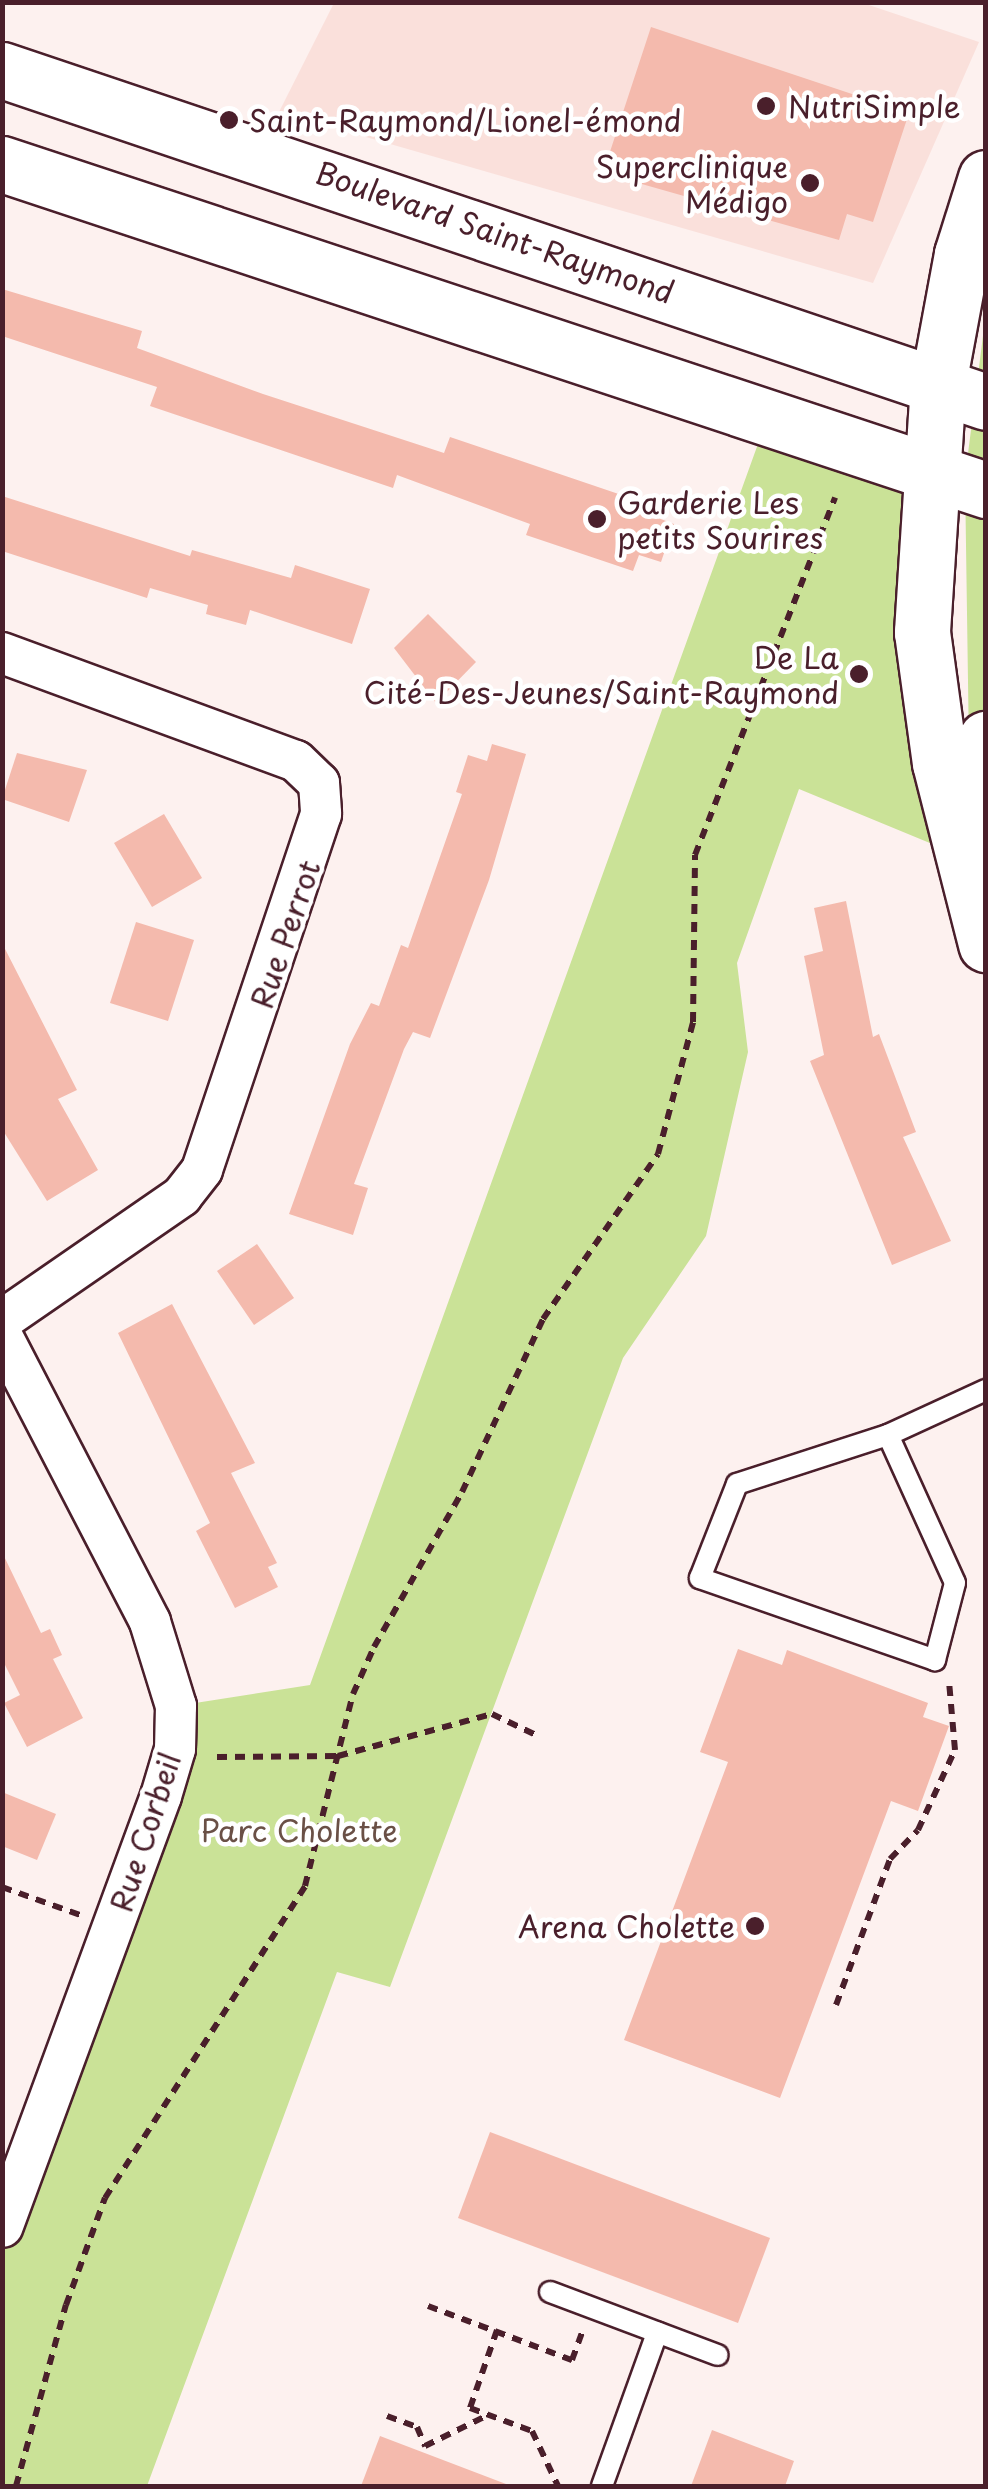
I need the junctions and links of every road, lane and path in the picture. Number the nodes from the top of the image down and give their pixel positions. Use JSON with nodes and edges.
{"nodes":[{"id":1,"x":2,"y":70,"type":"edge"},
{"id":2,"x":2,"y":164,"type":"edge"},
{"id":3,"x":986,"y":178,"type":"edge"},
{"id":4,"x":962,"y":394,"type":"edge"},
{"id":5,"x":928,"y":473,"type":"junction"},
{"id":6,"x":986,"y":490,"type":"edge"},
{"id":7,"x":835,"y":497,"type":"dead end"},
{"id":8,"x":2,"y":652,"type":"edge"},
{"id":9,"x":986,"y":739,"type":"edge"},
{"id":10,"x":970,"y":860,"type":"junction"},
{"id":11,"x":986,"y":944,"type":"edge"},
{"id":12,"x":2,"y":1320,"type":"edge"},
{"id":13,"x":2,"y":1336,"type":"edge"},
{"id":14,"x":986,"y":1390,"type":"edge"},
{"id":15,"x":888,"y":1435,"type":"junction"},
{"id":16,"x":949,"y":1681,"type":"dead end"},
{"id":17,"x":534,"y":1734,"type":"dead end"},
{"id":18,"x":338,"y":1756,"type":"junction"},
{"id":19,"x":217,"y":1757,"type":"dead end"},
{"id":20,"x":2,"y":1887,"type":"edge"},
{"id":21,"x":114,"y":1928,"type":"junction"},
{"id":22,"x":836,"y":2005,"type":"dead end"},
{"id":23,"x":2,"y":2227,"type":"edge"},
{"id":24,"x":550,"y":2292,"type":"dead end"},
{"id":25,"x":428,"y":2306,"type":"dead end"},
{"id":26,"x":590,"y":2308,"type":"junction"},
{"id":27,"x":497,"y":2330,"type":"junction"},
{"id":28,"x":656,"y":2334,"type":"junction"},
{"id":29,"x":718,"y":2355,"type":"dead end"},
{"id":30,"x":488,"y":2414,"type":"junction"},
{"id":31,"x":387,"y":2416,"type":"dead end"},
{"id":32,"x":16,"y":2486,"type":"edge"},
{"id":33,"x":558,"y":2486,"type":"edge"},
{"id":34,"x":602,"y":2486,"type":"edge"}],
"edges":[{"from":1,"to":4,"type":"main road","name":"Boulevard Saint-Raymond"},
{"from":2,"to":5,"type":"main road"},
{"from":3,"to":4,"type":"main road"},
{"from":4,"to":5,"type":"main road"},
{"from":5,"to":6,"type":"main road"},
{"from":5,"to":10,"type":"main road"},
{"from":7,"to":18,"type":"path"},
{"from":8,"to":12,"type":"street","name":"Rue Perrot"},
{"from":9,"to":10,"type":"main road"},
{"from":10,"to":11,"type":"main road"},
{"from":13,"to":21,"type":"street","name":"Rue Corbeil"},
{"from":14,"to":15,"type":"lane"},
{"from":15,"to":15,"type":"lane"},
{"from":16,"to":22,"type":"path"},
{"from":17,"to":18,"type":"path"},
{"from":18,"to":19,"type":"path"},
{"from":18,"to":32,"type":"path"},
{"from":20,"to":21,"type":"path"},
{"from":21,"to":23,"type":"street","name":"Rue Corbeil"},
{"from":24,"to":26,"type":"lane"},
{"from":25,"to":27,"type":"path"},
{"from":26,"to":27,"type":"path"},
{"from":26,"to":28,"type":"lane"},
{"from":27,"to":30,"type":"path"},
{"from":28,"to":29,"type":"lane"},
{"from":28,"to":34,"type":"lane"},
{"from":30,"to":31,"type":"path"},
{"from":30,"to":33,"type":"path"}]}
